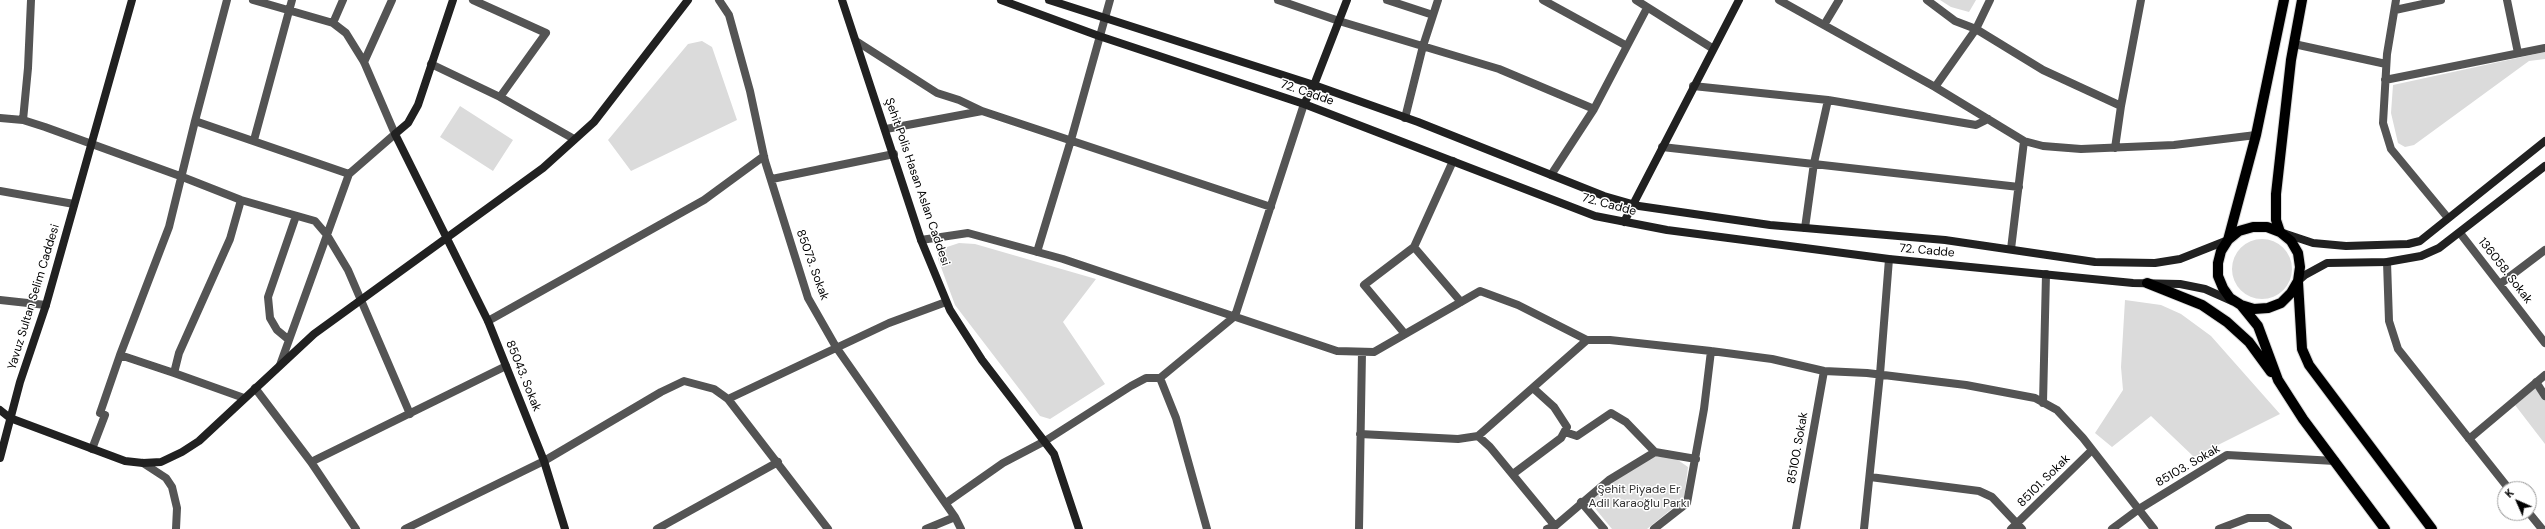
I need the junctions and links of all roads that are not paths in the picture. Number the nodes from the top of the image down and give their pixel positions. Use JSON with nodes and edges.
{"nodes":[{"id":1,"x":31,"y":0,"type":"edge"},
{"id":2,"x":132,"y":0,"type":"edge"},
{"id":3,"x":227,"y":0,"type":"edge"},
{"id":4,"x":253,"y":0,"type":"edge"},
{"id":5,"x":292,"y":0,"type":"edge"},
{"id":6,"x":343,"y":0,"type":"edge"},
{"id":7,"x":392,"y":0,"type":"edge"},
{"id":8,"x":453,"y":0,"type":"edge"},
{"id":9,"x":473,"y":0,"type":"edge"},
{"id":10,"x":688,"y":0,"type":"edge"},
{"id":11,"x":719,"y":0,"type":"edge"},
{"id":12,"x":842,"y":0,"type":"edge"},
{"id":13,"x":1001,"y":0,"type":"edge"},
{"id":14,"x":1049,"y":0,"type":"edge"},
{"id":15,"x":1110,"y":0,"type":"edge"},
{"id":16,"x":1278,"y":0,"type":"edge"},
{"id":17,"x":1347,"y":0,"type":"edge"},
{"id":18,"x":1387,"y":0,"type":"edge"},
{"id":19,"x":1438,"y":0,"type":"edge"},
{"id":20,"x":1543,"y":0,"type":"edge"},
{"id":21,"x":1636,"y":0,"type":"edge"},
{"id":22,"x":1738,"y":0,"type":"edge"},
{"id":23,"x":1779,"y":0,"type":"edge"},
{"id":24,"x":1838,"y":0,"type":"edge"},
{"id":25,"x":1927,"y":0,"type":"edge"},
{"id":26,"x":1990,"y":0,"type":"edge"},
{"id":27,"x":2141,"y":0,"type":"edge"},
{"id":28,"x":2284,"y":0,"type":"edge"},
{"id":29,"x":2302,"y":0,"type":"edge"},
{"id":30,"x":2396,"y":0,"type":"edge"},
{"id":31,"x":2441,"y":0,"type":"edge"},
{"id":32,"x":2507,"y":0,"type":"edge"},
{"id":33,"x":1647,"y":8,"type":"junction"},
{"id":34,"x":2395,"y":10,"type":"junction"},
{"id":35,"x":289,"y":11,"type":"junction"},
{"id":36,"x":1433,"y":15,"type":"junction"},
{"id":37,"x":1104,"y":20,"type":"junction"},
{"id":38,"x":1339,"y":21,"type":"junction"},
{"id":39,"x":333,"y":23,"type":"junction"},
{"id":40,"x":1824,"y":25,"type":"junction"},
{"id":41,"x":1976,"y":29,"type":"junction"},
{"id":42,"x":1099,"y":36,"type":"junction"},
{"id":43,"x":856,"y":41,"type":"junction"},
{"id":44,"x":2294,"y":44,"type":"junction"},
{"id":45,"x":1423,"y":46,"type":"junction"},
{"id":46,"x":1627,"y":46,"type":"junction"},
{"id":47,"x":1712,"y":48,"type":"junction"},
{"id":48,"x":2545,"y":48,"type":"edge"},
{"id":49,"x":2518,"y":53,"type":"junction"},
{"id":50,"x":364,"y":62,"type":"junction"},
{"id":51,"x":431,"y":64,"type":"junction"},
{"id":52,"x":2386,"y":64,"type":"junction"},
{"id":53,"x":2385,"y":80,"type":"junction"},
{"id":54,"x":1314,"y":85,"type":"junction"},
{"id":55,"x":1693,"y":86,"type":"junction"},
{"id":56,"x":1935,"y":87,"type":"junction"},
{"id":57,"x":500,"y":97,"type":"junction"},
{"id":58,"x":1828,"y":100,"type":"junction"},
{"id":59,"x":1304,"y":104,"type":"junction"},
{"id":60,"x":2121,"y":106,"type":"junction"},
{"id":61,"x":1594,"y":109,"type":"junction"},
{"id":62,"x":982,"y":111,"type":"junction"},
{"id":63,"x":0,"y":118,"type":"edge"},
{"id":64,"x":1405,"y":118,"type":"junction"},
{"id":65,"x":1988,"y":119,"type":"junction"},
{"id":66,"x":23,"y":120,"type":"junction"},
{"id":67,"x":195,"y":121,"type":"junction"},
{"id":68,"x":886,"y":129,"type":"junction"},
{"id":69,"x":396,"y":134,"type":"junction"},
{"id":70,"x":2256,"y":135,"type":"junction"},
{"id":71,"x":574,"y":139,"type":"junction"},
{"id":72,"x":254,"y":140,"type":"junction"},
{"id":73,"x":1071,"y":140,"type":"junction"},
{"id":74,"x":2024,"y":141,"type":"junction"},
{"id":75,"x":2545,"y":141,"type":"edge"},
{"id":76,"x":92,"y":143,"type":"junction"},
{"id":77,"x":1662,"y":147,"type":"junction"},
{"id":78,"x":2115,"y":148,"type":"junction"},
{"id":79,"x":894,"y":154,"type":"junction"},
{"id":80,"x":764,"y":156,"type":"junction"},
{"id":81,"x":1453,"y":161,"type":"junction"},
{"id":82,"x":1814,"y":163,"type":"junction"},
{"id":83,"x":2545,"y":166,"type":"edge"},
{"id":84,"x":349,"y":174,"type":"junction"},
{"id":85,"x":1551,"y":175,"type":"junction"},
{"id":86,"x":180,"y":176,"type":"junction"},
{"id":87,"x":772,"y":179,"type":"junction"},
{"id":88,"x":2019,"y":187,"type":"junction"},
{"id":89,"x":0,"y":191,"type":"edge"},
{"id":90,"x":241,"y":200,"type":"junction"},
{"id":91,"x":74,"y":204,"type":"junction"},
{"id":92,"x":1633,"y":204,"type":"junction"},
{"id":93,"x":1271,"y":207,"type":"junction"},
{"id":94,"x":296,"y":216,"type":"junction"},
{"id":95,"x":2448,"y":218,"type":"junction"},
{"id":96,"x":1624,"y":222,"type":"junction"},
{"id":97,"x":1805,"y":228,"type":"junction"},
{"id":98,"x":2280,"y":232,"type":"junction"},
{"id":99,"x":2460,"y":233,"type":"junction"},
{"id":100,"x":327,"y":235,"type":"junction"},
{"id":101,"x":447,"y":238,"type":"junction"},
{"id":102,"x":921,"y":240,"type":"junction"},
{"id":103,"x":2228,"y":240,"type":"junction"},
{"id":104,"x":1414,"y":246,"type":"junction"},
{"id":105,"x":2011,"y":249,"type":"junction"},
{"id":106,"x":2545,"y":250,"type":"edge"},
{"id":107,"x":1036,"y":252,"type":"junction"},
{"id":108,"x":1889,"y":259,"type":"junction"},
{"id":109,"x":2387,"y":262,"type":"junction"},
{"id":110,"x":2046,"y":274,"type":"junction"},
{"id":111,"x":2298,"y":281,"type":"junction"},
{"id":112,"x":2147,"y":283,"type":"junction"},
{"id":113,"x":2500,"y":284,"type":"junction"},
{"id":114,"x":362,"y":299,"type":"junction"},
{"id":115,"x":0,"y":300,"type":"edge"},
{"id":116,"x":946,"y":302,"type":"junction"},
{"id":117,"x":1461,"y":302,"type":"junction"},
{"id":118,"x":46,"y":305,"type":"junction"},
{"id":119,"x":2241,"y":305,"type":"junction"},
{"id":120,"x":1235,"y":316,"type":"junction"},
{"id":121,"x":488,"y":321,"type":"junction"},
{"id":122,"x":1405,"y":334,"type":"junction"},
{"id":123,"x":289,"y":340,"type":"junction"},
{"id":124,"x":1587,"y":340,"type":"junction"},
{"id":125,"x":2545,"y":343,"type":"edge"},
{"id":126,"x":836,"y":347,"type":"junction"},
{"id":127,"x":1711,"y":351,"type":"junction"},
{"id":128,"x":1362,"y":352,"type":"junction"},
{"id":129,"x":120,"y":355,"type":"junction"},
{"id":130,"x":280,"y":365,"type":"junction"},
{"id":131,"x":506,"y":366,"type":"junction"},
{"id":132,"x":1824,"y":371,"type":"junction"},
{"id":133,"x":174,"y":373,"type":"junction"},
{"id":134,"x":1880,"y":374,"type":"junction"},
{"id":135,"x":2545,"y":375,"type":"edge"},
{"id":136,"x":1160,"y":378,"type":"junction"},
{"id":137,"x":2278,"y":380,"type":"junction"},
{"id":138,"x":2536,"y":382,"type":"junction"},
{"id":139,"x":255,"y":388,"type":"junction"},
{"id":140,"x":1533,"y":388,"type":"junction"},
{"id":141,"x":2545,"y":396,"type":"edge"},
{"id":142,"x":244,"y":398,"type":"junction"},
{"id":143,"x":728,"y":399,"type":"junction"},
{"id":144,"x":2043,"y":403,"type":"junction"},
{"id":145,"x":0,"y":410,"type":"edge"},
{"id":146,"x":410,"y":414,"type":"junction"},
{"id":147,"x":10,"y":418,"type":"junction"},
{"id":148,"x":0,"y":420,"type":"edge"},
{"id":149,"x":1565,"y":432,"type":"junction"},
{"id":150,"x":1360,"y":434,"type":"junction"},
{"id":151,"x":1478,"y":436,"type":"junction"},
{"id":152,"x":2469,"y":439,"type":"junction"},
{"id":153,"x":1045,"y":441,"type":"junction"},
{"id":154,"x":92,"y":449,"type":"junction"},
{"id":155,"x":2092,"y":450,"type":"junction"},
{"id":156,"x":1655,"y":452,"type":"junction"},
{"id":157,"x":0,"y":458,"type":"edge"},
{"id":158,"x":1696,"y":458,"type":"junction"},
{"id":159,"x":544,"y":461,"type":"junction"},
{"id":160,"x":2335,"y":461,"type":"junction"},
{"id":161,"x":311,"y":462,"type":"junction"},
{"id":162,"x":778,"y":462,"type":"junction"},
{"id":163,"x":143,"y":463,"type":"junction"},
{"id":164,"x":1513,"y":474,"type":"junction"},
{"id":165,"x":1870,"y":477,"type":"junction"},
{"id":166,"x":2503,"y":481,"type":"edge"},
{"id":167,"x":1582,"y":502,"type":"junction"},
{"id":168,"x":946,"y":503,"type":"junction"},
{"id":169,"x":2138,"y":509,"type":"junction"},
{"id":170,"x":955,"y":516,"type":"junction"},
{"id":171,"x":2536,"y":521,"type":"edge"},
{"id":172,"x":1555,"y":526,"type":"junction"},
{"id":173,"x":2020,"y":526,"type":"edge"},
{"id":174,"x":176,"y":529,"type":"edge"},
{"id":175,"x":356,"y":529,"type":"edge"},
{"id":176,"x":405,"y":529,"type":"edge"},
{"id":177,"x":565,"y":529,"type":"edge"},
{"id":178,"x":657,"y":529,"type":"edge"},
{"id":179,"x":828,"y":529,"type":"edge"},
{"id":180,"x":926,"y":529,"type":"edge"},
{"id":181,"x":961,"y":529,"type":"edge"},
{"id":182,"x":1079,"y":529,"type":"edge"},
{"id":183,"x":1207,"y":529,"type":"edge"},
{"id":184,"x":1359,"y":529,"type":"edge"},
{"id":185,"x":1546,"y":529,"type":"edge"},
{"id":186,"x":1604,"y":529,"type":"edge"},
{"id":187,"x":1654,"y":529,"type":"edge"},
{"id":188,"x":1796,"y":529,"type":"edge"},
{"id":189,"x":1864,"y":529,"type":"edge"},
{"id":190,"x":2011,"y":529,"type":"edge"},
{"id":191,"x":2112,"y":529,"type":"edge"},
{"id":192,"x":2154,"y":529,"type":"edge"},
{"id":193,"x":2219,"y":529,"type":"edge"},
{"id":194,"x":2288,"y":529,"type":"edge"},
{"id":195,"x":2385,"y":529,"type":"edge"},
{"id":196,"x":2432,"y":529,"type":"edge"},
{"id":197,"x":2542,"y":529,"type":"edge"}],
"edges":[{"from":1,"to":66,"type":"street"},
{"from":2,"to":76,"type":"main road","name":"Yavuz Sultan Selim Caddesi"},
{"from":3,"to":67,"type":"street"},
{"from":4,"to":35,"type":"street"},
{"from":5,"to":35,"type":"street"},
{"from":6,"to":39,"type":"street"},
{"from":7,"to":50,"type":"street"},
{"from":8,"to":51,"type":"main road"},
{"from":9,"to":57,"type":"street"},
{"from":10,"to":71,"type":"main road"},
{"from":11,"to":80,"type":"street","name":"85073. Sokak"},
{"from":12,"to":43,"type":"main road","name":"Şehit Polis Hasan Aslan Caddesi"},
{"from":13,"to":42,"type":"main road","name":"72. Cadde"},
{"from":14,"to":37,"type":"main road"},
{"from":15,"to":37,"type":"street"},
{"from":16,"to":38,"type":"street"},
{"from":17,"to":38,"type":"main road"},
{"from":18,"to":36,"type":"street"},
{"from":19,"to":36,"type":"street"},
{"from":20,"to":46,"type":"street"},
{"from":21,"to":33,"type":"street"},
{"from":22,"to":47,"type":"main road"},
{"from":23,"to":40,"type":"street"},
{"from":24,"to":40,"type":"street"},
{"from":25,"to":41,"type":"street"},
{"from":26,"to":41,"type":"street"},
{"from":27,"to":60,"type":"street"},
{"from":28,"to":70,"type":"main road"},
{"from":29,"to":44,"type":"main road"},
{"from":30,"to":34,"type":"street"},
{"from":31,"to":34,"type":"street"},
{"from":32,"to":49,"type":"street"},
{"from":33,"to":46,"type":"street"},
{"from":33,"to":47,"type":"street"},
{"from":34,"to":52,"type":"street"},
{"from":35,"to":39,"type":"street"},
{"from":35,"to":72,"type":"street"},
{"from":36,"to":45,"type":"street"},
{"from":37,"to":42,"type":"street"},
{"from":37,"to":54,"type":"main road"},
{"from":38,"to":45,"type":"street"},
{"from":38,"to":54,"type":"main road"},
{"from":39,"to":50,"type":"street"},
{"from":40,"to":56,"type":"street"},
{"from":41,"to":56,"type":"street"},
{"from":41,"to":60,"type":"street"},
{"from":42,"to":59,"type":"main road","name":"72. Cadde"},
{"from":42,"to":73,"type":"street"},
{"from":43,"to":62,"type":"street"},
{"from":43,"to":68,"type":"main road","name":"Şehit Polis Hasan Aslan Caddesi"},
{"from":44,"to":52,"type":"street"},
{"from":44,"to":98,"type":"main road"},
{"from":45,"to":61,"type":"street"},
{"from":45,"to":64,"type":"street"},
{"from":46,"to":61,"type":"street"},
{"from":47,"to":55,"type":"main road"},
{"from":48,"to":49,"type":"street"},
{"from":49,"to":53,"type":"street"},
{"from":50,"to":69,"type":"street"},
{"from":51,"to":57,"type":"street"},
{"from":51,"to":69,"type":"main road"},
{"from":52,"to":53,"type":"street"},
{"from":53,"to":95,"type":"street"},
{"from":54,"to":59,"type":"main road"},
{"from":54,"to":64,"type":"main road"},
{"from":55,"to":58,"type":"street"},
{"from":55,"to":77,"type":"main road"},
{"from":56,"to":65,"type":"street"},
{"from":57,"to":71,"type":"street"},
{"from":58,"to":65,"type":"street"},
{"from":58,"to":82,"type":"street"},
{"from":59,"to":81,"type":"main road","name":"72. Cadde"},
{"from":59,"to":93,"type":"street"},
{"from":60,"to":78,"type":"street"},
{"from":61,"to":85,"type":"street"},
{"from":62,"to":68,"type":"street"},
{"from":62,"to":73,"type":"street"},
{"from":63,"to":66,"type":"street"},
{"from":64,"to":85,"type":"main road"},
{"from":65,"to":74,"type":"street"},
{"from":66,"to":76,"type":"street"},
{"from":67,"to":72,"type":"street"},
{"from":67,"to":86,"type":"street"},
{"from":68,"to":79,"type":"main road","name":"Şehit Polis Hasan Aslan Caddesi"},
{"from":69,"to":84,"type":"street"},
{"from":69,"to":101,"type":"main road","name":"85043. Sokak"},
{"from":70,"to":78,"type":"street"},
{"from":70,"to":103,"type":"main road"},
{"from":71,"to":101,"type":"main road"},
{"from":72,"to":84,"type":"street"},
{"from":73,"to":93,"type":"street"},
{"from":73,"to":107,"type":"street"},
{"from":74,"to":78,"type":"street"},
{"from":74,"to":88,"type":"street"},
{"from":75,"to":95,"type":"main road"},
{"from":76,"to":86,"type":"street"},
{"from":76,"to":91,"type":"main road","name":"Yavuz Sultan Selim Caddesi"},
{"from":77,"to":82,"type":"street"},
{"from":77,"to":92,"type":"main road"},
{"from":79,"to":87,"type":"street"},
{"from":79,"to":102,"type":"main road","name":"Şehit Polis Hasan Aslan Caddesi"},
{"from":80,"to":87,"type":"street","name":"85073. Sokak"},
{"from":80,"to":121,"type":"street"},
{"from":81,"to":96,"type":"main road","name":"72. Cadde"},
{"from":81,"to":104,"type":"street"},
{"from":82,"to":88,"type":"street"},
{"from":82,"to":97,"type":"street"},
{"from":83,"to":99,"type":"main road"},
{"from":84,"to":100,"type":"street"},
{"from":85,"to":92,"type":"main road"},
{"from":86,"to":90,"type":"street"},
{"from":86,"to":129,"type":"street"},
{"from":87,"to":126,"type":"street","name":"85073. Sokak"},
{"from":88,"to":105,"type":"street"},
{"from":89,"to":91,"type":"street"},
{"from":90,"to":94,"type":"street"},
{"from":90,"to":133,"type":"street"},
{"from":91,"to":118,"type":"main road","name":"Yavuz Sultan Selim Caddesi"},
{"from":92,"to":96,"type":"main road"},
{"from":92,"to":97,"type":"main road"},
{"from":93,"to":120,"type":"street"},
{"from":94,"to":100,"type":"street"},
{"from":94,"to":123,"type":"street"},
{"from":95,"to":98,"type":"main road"},
{"from":96,"to":108,"type":"main road","name":"72. Cadde"},
{"from":97,"to":105,"type":"main road"},
{"from":98,"to":103,"type":"main road"},
{"from":98,"to":111,"type":"main road"},
{"from":99,"to":109,"type":"main road"},
{"from":99,"to":113,"type":"street","name":"136058. Sokak"},
{"from":100,"to":114,"type":"street"},
{"from":100,"to":123,"type":"street"},
{"from":101,"to":114,"type":"main road"},
{"from":101,"to":121,"type":"main road","name":"85043. Sokak"},
{"from":102,"to":107,"type":"street"},
{"from":102,"to":116,"type":"main road","name":"Şehit Polis Hasan Aslan Caddesi"},
{"from":103,"to":105,"type":"main road"},
{"from":103,"to":119,"type":"main road"},
{"from":104,"to":117,"type":"street"},
{"from":104,"to":122,"type":"street"},
{"from":106,"to":113,"type":"street"},
{"from":107,"to":120,"type":"street"},
{"from":108,"to":110,"type":"main road","name":"72. Cadde"},
{"from":108,"to":134,"type":"street"},
{"from":109,"to":111,"type":"main road"},
{"from":109,"to":152,"type":"street"},
{"from":110,"to":112,"type":"main road","name":"72. Cadde"},
{"from":110,"to":144,"type":"street"},
{"from":111,"to":119,"type":"main road"},
{"from":111,"to":196,"type":"main road"},
{"from":112,"to":119,"type":"main road","name":"72. Cadde"},
{"from":112,"to":137,"type":"main road"},
{"from":113,"to":125,"type":"street","name":"136058. Sokak"},
{"from":114,"to":130,"type":"main road"},
{"from":114,"to":146,"type":"street"},
{"from":115,"to":118,"type":"street"},
{"from":116,"to":126,"type":"street"},
{"from":116,"to":153,"type":"main road","name":"Şehit Polis Hasan Aslan Caddesi"},
{"from":117,"to":122,"type":"street"},
{"from":117,"to":124,"type":"street"},
{"from":118,"to":147,"type":"main road","name":"Yavuz Sultan Selim Caddesi"},
{"from":119,"to":137,"type":"main road"},
{"from":120,"to":128,"type":"street"},
{"from":120,"to":136,"type":"street"},
{"from":121,"to":131,"type":"main road","name":"85043. Sokak"},
{"from":122,"to":128,"type":"street"},
{"from":123,"to":130,"type":"street"},
{"from":124,"to":127,"type":"street"},
{"from":124,"to":140,"type":"street"},
{"from":126,"to":143,"type":"street"},
{"from":126,"to":168,"type":"street","name":"85073. Sokak"},
{"from":127,"to":132,"type":"street"},
{"from":127,"to":158,"type":"street"},
{"from":128,"to":150,"type":"street"},
{"from":129,"to":133,"type":"street"},
{"from":129,"to":154,"type":"street"},
{"from":130,"to":139,"type":"main road"},
{"from":131,"to":146,"type":"street"},
{"from":131,"to":159,"type":"main road","name":"85043. Sokak"},
{"from":132,"to":134,"type":"street"},
{"from":132,"to":188,"type":"street","name":"85100. Sokak"},
{"from":133,"to":142,"type":"street"},
{"from":134,"to":144,"type":"street"},
{"from":134,"to":165,"type":"street"},
{"from":135,"to":138,"type":"street"},
{"from":136,"to":153,"type":"street"},
{"from":136,"to":183,"type":"street"},
{"from":137,"to":160,"type":"main road"},
{"from":138,"to":141,"type":"street"},
{"from":138,"to":152,"type":"street"},
{"from":139,"to":142,"type":"main road"},
{"from":139,"to":161,"type":"street"},
{"from":140,"to":149,"type":"street"},
{"from":140,"to":151,"type":"street"},
{"from":142,"to":163,"type":"main road"},
{"from":143,"to":159,"type":"street"},
{"from":143,"to":162,"type":"street"},
{"from":144,"to":155,"type":"street"},
{"from":145,"to":147,"type":"main road"},
{"from":146,"to":161,"type":"street"},
{"from":147,"to":148,"type":"main road"},
{"from":147,"to":154,"type":"main road"},
{"from":147,"to":157,"type":"main road","name":"Yavuz Sultan Selim Caddesi"},
{"from":149,"to":156,"type":"street"},
{"from":149,"to":164,"type":"street"},
{"from":150,"to":151,"type":"street"},
{"from":150,"to":184,"type":"street"},
{"from":151,"to":164,"type":"street"},
{"from":152,"to":166,"type":"street"},
{"from":153,"to":168,"type":"street"},
{"from":153,"to":182,"type":"main road","name":"Şehit Polis Hasan Aslan Caddesi"},
{"from":154,"to":163,"type":"main road"},
{"from":155,"to":169,"type":"street"},
{"from":155,"to":173,"type":"street","name":"85101. Sokak"},
{"from":156,"to":158,"type":"street"},
{"from":156,"to":167,"type":"street"},
{"from":158,"to":187,"type":"street"},
{"from":159,"to":176,"type":"street"},
{"from":159,"to":177,"type":"main road","name":"85043. Sokak"},
{"from":160,"to":169,"type":"street","name":"85103. Sokak"},
{"from":160,"to":195,"type":"main road"},
{"from":161,"to":175,"type":"street"},
{"from":162,"to":178,"type":"street"},
{"from":162,"to":179,"type":"street"},
{"from":163,"to":174,"type":"street"},
{"from":164,"to":172,"type":"street"},
{"from":165,"to":173,"type":"street"},
{"from":165,"to":189,"type":"street"},
{"from":167,"to":172,"type":"street"},
{"from":167,"to":186,"type":"street"},
{"from":168,"to":170,"type":"street","name":"85073. Sokak"},
{"from":169,"to":191,"type":"street","name":"85103. Sokak"},
{"from":169,"to":192,"type":"street"},
{"from":170,"to":180,"type":"street"},
{"from":170,"to":181,"type":"street","name":"85073. Sokak"},
{"from":171,"to":197,"type":"street"},
{"from":172,"to":185,"type":"street"},
{"from":173,"to":190,"type":"street","name":"85101. Sokak"},
{"from":193,"to":194,"type":"street"}]}
